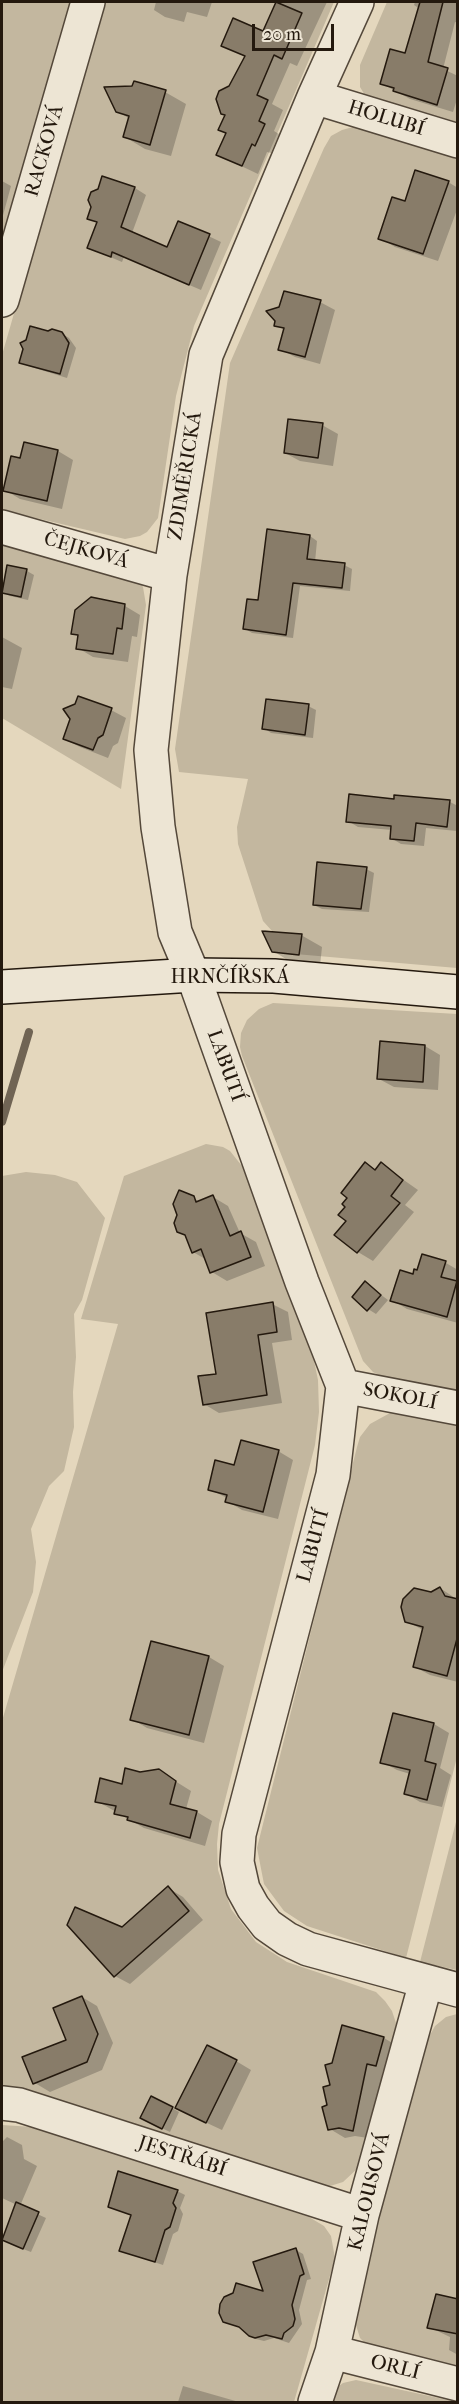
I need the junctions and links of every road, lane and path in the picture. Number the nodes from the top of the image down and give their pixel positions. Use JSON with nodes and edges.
{"nodes":[{"id":1,"x":88,"y":2,"type":"edge"},
{"id":2,"x":357,"y":2,"type":"edge"},
{"id":3,"x":314,"y":97,"type":"junction"},
{"id":4,"x":458,"y":141,"type":"edge"},
{"id":5,"x":2,"y":300,"type":"edge"},
{"id":6,"x":2,"y":527,"type":"edge"},
{"id":7,"x":170,"y":575,"type":"junction"},
{"id":8,"x":193,"y":975,"type":"junction"},
{"id":9,"x":2,"y":987,"type":"edge"},
{"id":10,"x":458,"y":992,"type":"edge"},
{"id":11,"x":343,"y":1386,"type":"junction"},
{"id":12,"x":458,"y":1408,"type":"edge"},
{"id":13,"x":426,"y":1982,"type":"junction"},
{"id":14,"x":458,"y":1990,"type":"edge"},
{"id":15,"x":2,"y":2103,"type":"edge"},
{"id":16,"x":362,"y":2215,"type":"junction"},
{"id":17,"x":332,"y":2352,"type":"junction"},
{"id":18,"x":458,"y":2384,"type":"edge"},
{"id":19,"x":315,"y":2403,"type":"edge"}],
"edges":[{"from":1,"to":5,"type":"street","name":"RACKOVÁ"},
{"from":2,"to":3,"type":"street","name":"ZDIMĚŘICKÁ"},
{"from":3,"to":4,"type":"street","name":"HOLUBÍ"},
{"from":3,"to":7,"type":"street","name":"ZDIMĚŘICKÁ"},
{"from":6,"to":7,"type":"street","name":"ČEJKOVÁ"},
{"from":7,"to":8,"type":"street","name":"ZDIMĚŘICKÁ"},
{"from":8,"to":9,"type":"street","name":"HRNČÍŘSKÁ"},
{"from":8,"to":10,"type":"street","name":"HRNČÍŘSKÁ"},
{"from":8,"to":11,"type":"street","name":"LABUTÍ"},
{"from":11,"to":12,"type":"street","name":"SOKOLÍ"},
{"from":11,"to":13,"type":"street","name":"LABUTÍ"},
{"from":13,"to":14,"type":"street","name":"LABUTÍ"},
{"from":13,"to":16,"type":"street","name":"KALOUSOVÁ"},
{"from":15,"to":16,"type":"street","name":"JESTŘÁBÍ"},
{"from":16,"to":17,"type":"street","name":"KALOUSOVÁ"},
{"from":17,"to":18,"type":"street","name":"ORLÍ"},
{"from":17,"to":19,"type":"street","name":"KALOUSOVÁ"}]}
